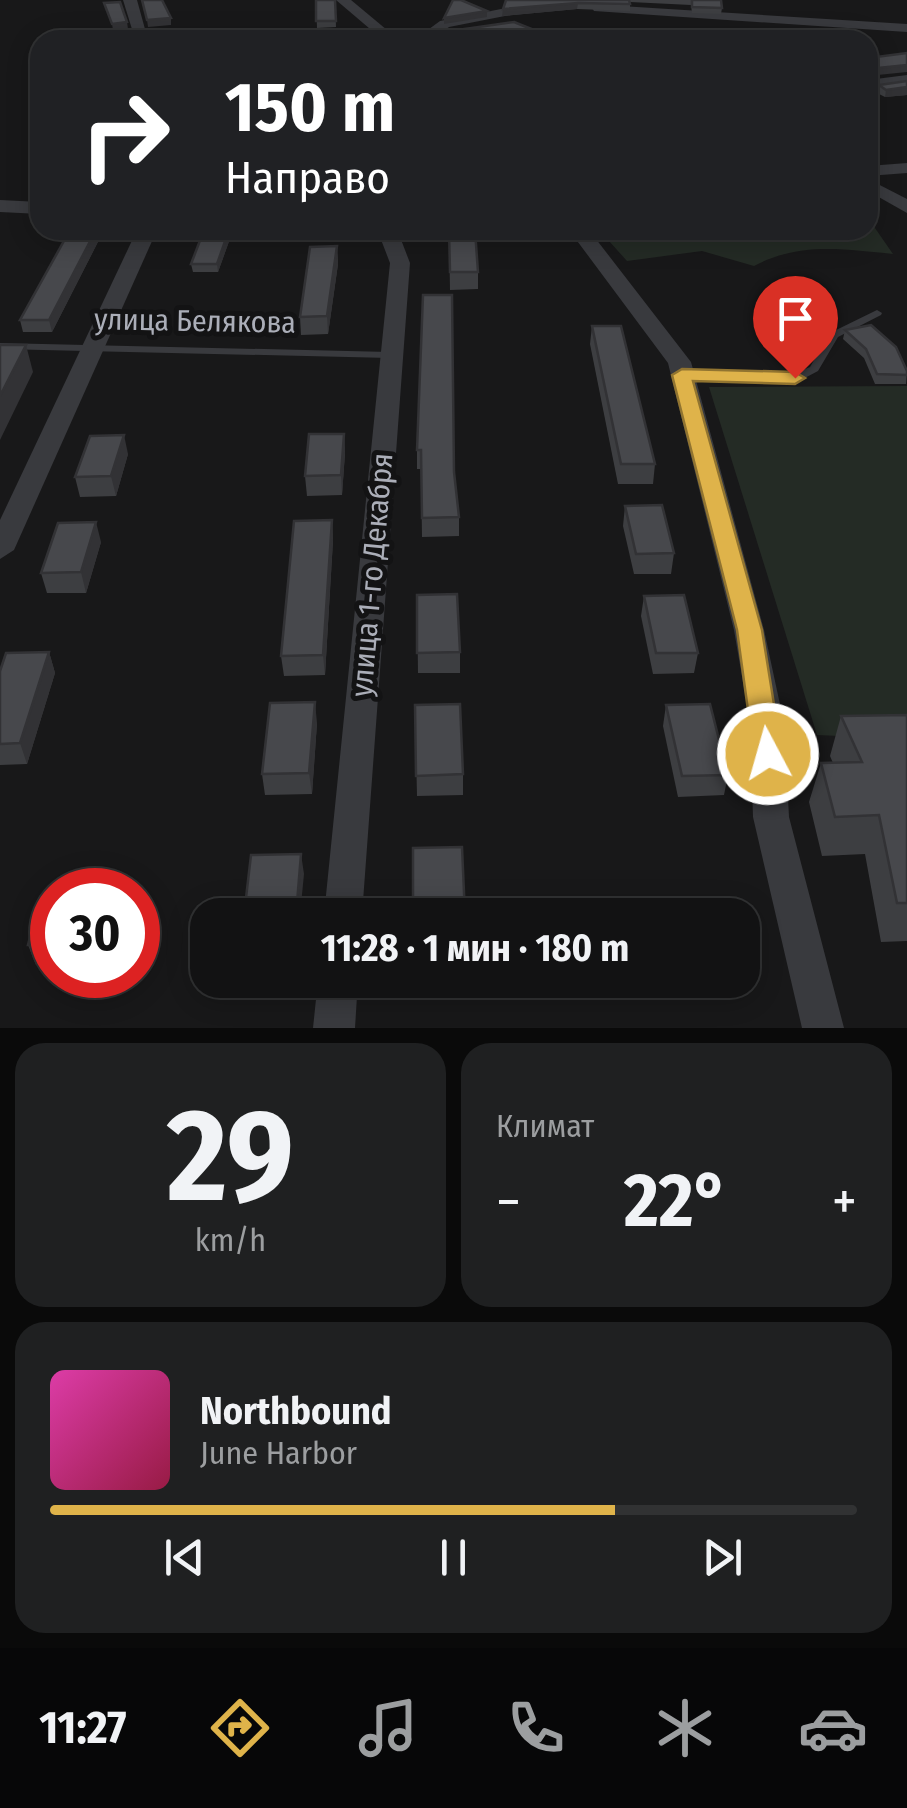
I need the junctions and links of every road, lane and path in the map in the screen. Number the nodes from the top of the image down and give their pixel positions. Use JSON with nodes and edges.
{"nodes":[{"id":1,"x":130,"y":0,"type":"edge"},
{"id":2,"x":343,"y":0,"type":"edge"},
{"id":3,"x":555,"y":6,"type":"edge"},
{"id":4,"x":574,"y":6,"type":"edge"},
{"id":5,"x":907,"y":28,"type":"edge"},
{"id":6,"x":139,"y":30,"type":"edge"},
{"id":7,"x":380,"y":30,"type":"edge"},
{"id":8,"x":436,"y":30,"type":"edge"},
{"id":9,"x":907,"y":80,"type":"edge"},
{"id":10,"x":878,"y":84,"type":"edge"},
{"id":11,"x":907,"y":168,"type":"edge"},
{"id":12,"x":878,"y":170,"type":"edge"},
{"id":13,"x":878,"y":190,"type":"edge"},
{"id":14,"x":0,"y":206,"type":"edge"},
{"id":15,"x":907,"y":207,"type":"edge"},
{"id":16,"x":30,"y":208,"type":"edge"},
{"id":17,"x":143,"y":240,"type":"edge"},
{"id":18,"x":396,"y":240,"type":"edge"},
{"id":19,"x":587,"y":240,"type":"edge"},
{"id":20,"x":877,"y":313,"type":"dead end"},
{"id":21,"x":0,"y":346,"type":"edge"},
{"id":22,"x":91,"y":349,"type":"junction"},
{"id":23,"x":390,"y":354,"type":"junction"},
{"id":24,"x":682,"y":375,"type":"junction"},
{"id":25,"x":0,"y":550,"type":"edge"},
{"id":26,"x":344,"y":898,"type":"edge"},
{"id":27,"x":336,"y":998,"type":"edge"},
{"id":28,"x":334,"y":1028,"type":"edge"},
{"id":29,"x":823,"y":1028,"type":"edge"}],
"edges":[{"from":1,"to":6,"type":"street"},
{"from":2,"to":7,"type":"street"},
{"from":3,"to":8,"type":"street"},
{"from":4,"to":5,"type":"street"},
{"from":9,"to":10,"type":"street"},
{"from":11,"to":12,"type":"street"},
{"from":13,"to":15,"type":"street"},
{"from":14,"to":16,"type":"street"},
{"from":17,"to":22,"type":"street"},
{"from":18,"to":23,"type":"street","name":"улица 1-го Декабря"},
{"from":19,"to":24,"type":"street"},
{"from":20,"to":24,"type":"lane"},
{"from":21,"to":22,"type":"lane","name":"улица Белякова"},
{"from":22,"to":23,"type":"lane","name":"улица Белякова"},
{"from":22,"to":25,"type":"street"},
{"from":23,"to":26,"type":"street","name":"улица 1-го Декабря"},
{"from":24,"to":29,"type":"street"},
{"from":27,"to":28,"type":"street"}]}
